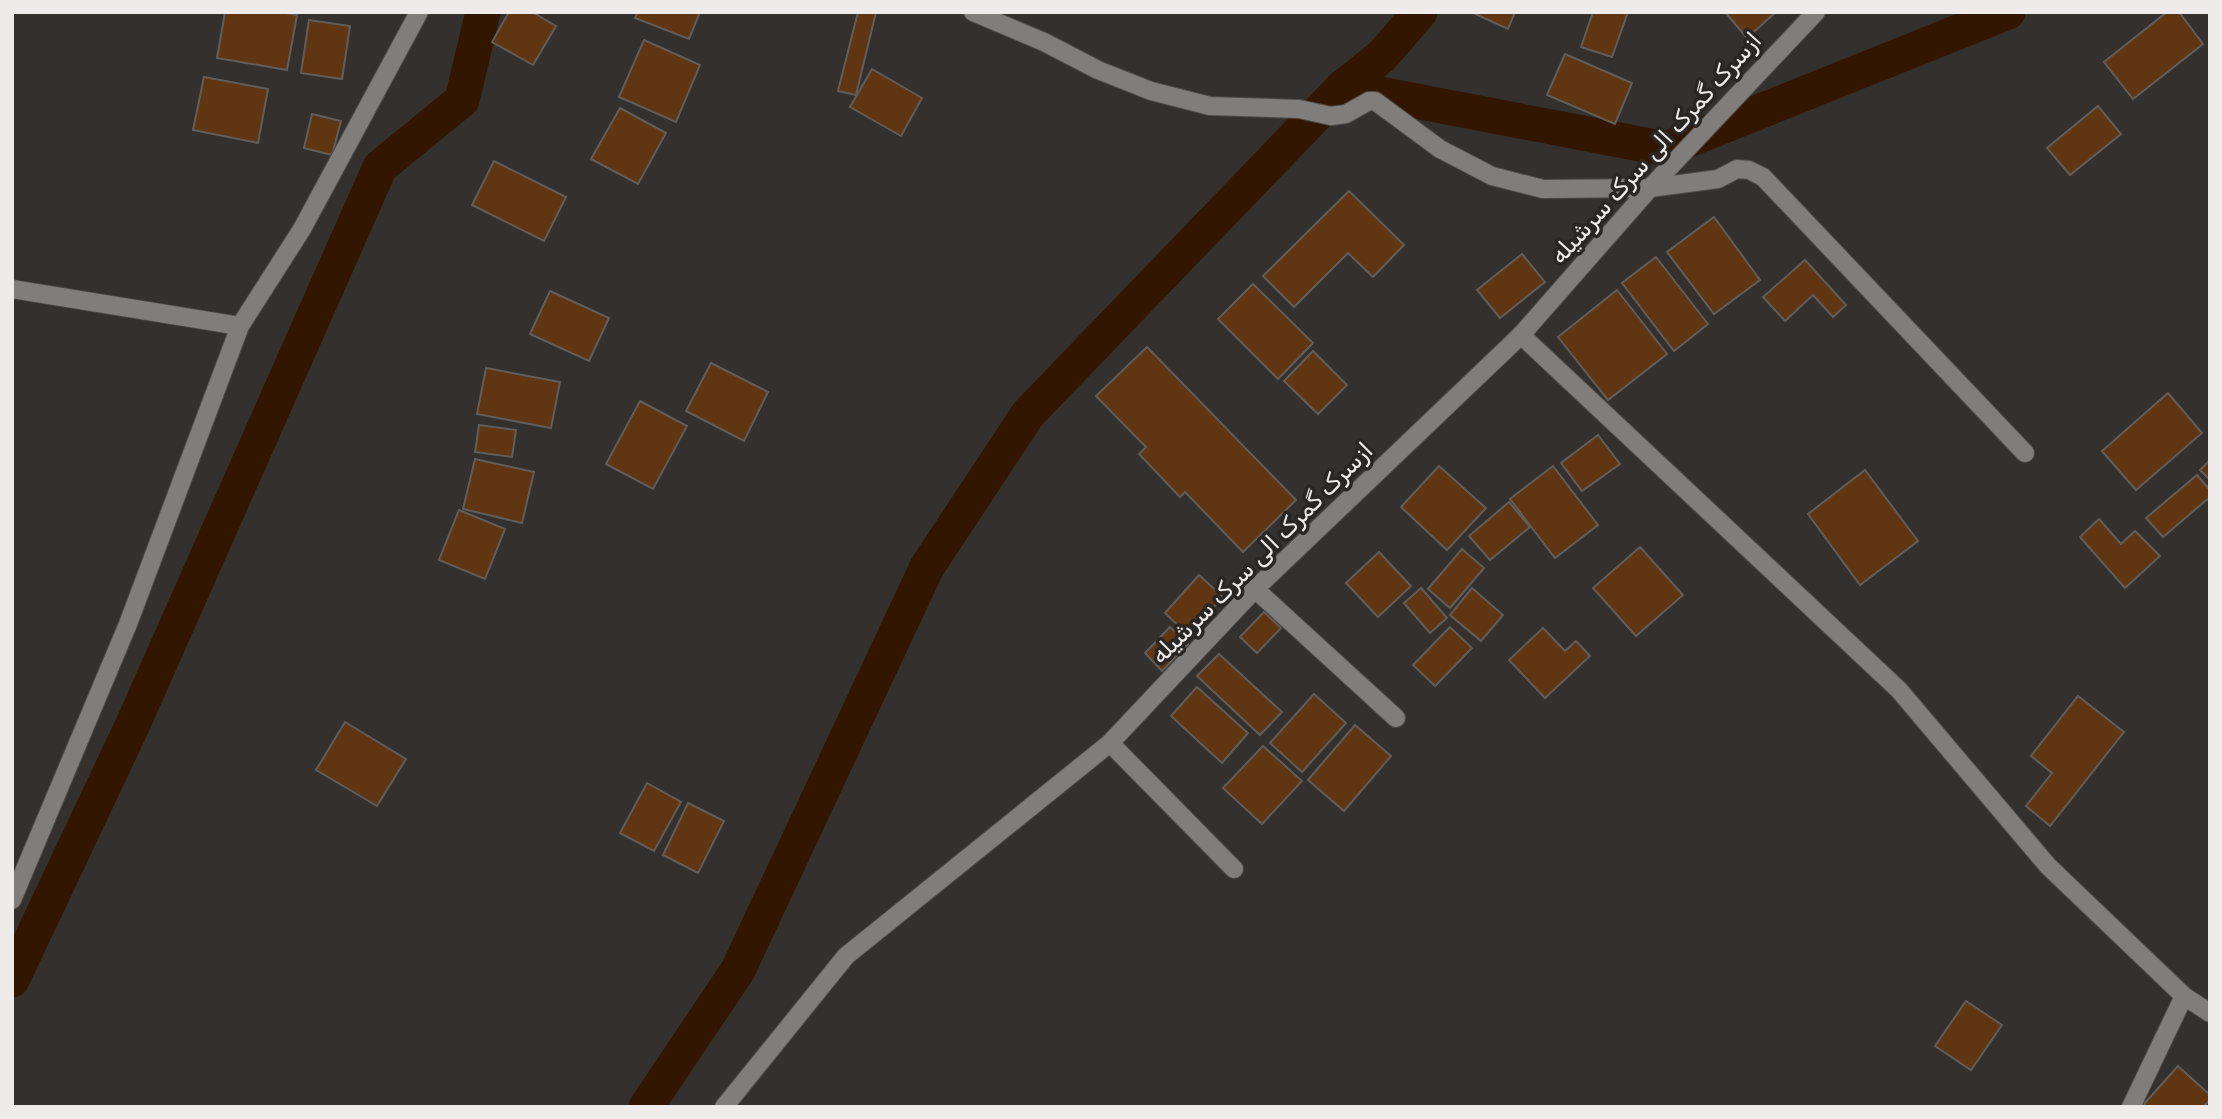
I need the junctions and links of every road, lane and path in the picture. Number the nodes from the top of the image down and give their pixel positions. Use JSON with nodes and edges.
{"nodes":[{"id":1,"x":419,"y":12,"type":"edge"},
{"id":2,"x":973,"y":12,"type":"edge"},
{"id":3,"x":1816,"y":12,"type":"edge"},
{"id":4,"x":1650,"y":188,"type":"junction"},
{"id":5,"x":12,"y":289,"type":"edge"},
{"id":6,"x":240,"y":326,"type":"junction"},
{"id":7,"x":1521,"y":335,"type":"junction"},
{"id":8,"x":2025,"y":453,"type":"dead end"},
{"id":9,"x":1255,"y":589,"type":"junction"},
{"id":10,"x":1396,"y":718,"type":"dead end"},
{"id":11,"x":1110,"y":743,"type":"junction"},
{"id":12,"x":1234,"y":869,"type":"dead end"},
{"id":13,"x":12,"y":900,"type":"edge"},
{"id":14,"x":2184,"y":996,"type":"junction"},
{"id":15,"x":2210,"y":1013,"type":"edge"},
{"id":16,"x":724,"y":1107,"type":"edge"},
{"id":17,"x":2131,"y":1107,"type":"edge"}],
"edges":[{"from":1,"to":6,"type":"street"},
{"from":2,"to":4,"type":"street"},
{"from":3,"to":4,"type":"street","name":"ازسرک گمرک الی سرک سرشیله"},
{"from":4,"to":7,"type":"street","name":"ازسرک گمرک الی سرک سرشیله"},
{"from":4,"to":8,"type":"street"},
{"from":5,"to":6,"type":"street"},
{"from":6,"to":13,"type":"street"},
{"from":7,"to":9,"type":"street","name":"ازسرک گمرک الی سرک سرشیله"},
{"from":7,"to":14,"type":"street"},
{"from":9,"to":10,"type":"street"},
{"from":9,"to":11,"type":"street","name":"ازسرک گمرک الی سرک سرشیله"},
{"from":11,"to":12,"type":"street"},
{"from":11,"to":16,"type":"street","name":"ازسرک گمرک الی سرک سرشیله"},
{"from":14,"to":15,"type":"street"},
{"from":14,"to":17,"type":"street"}]}
